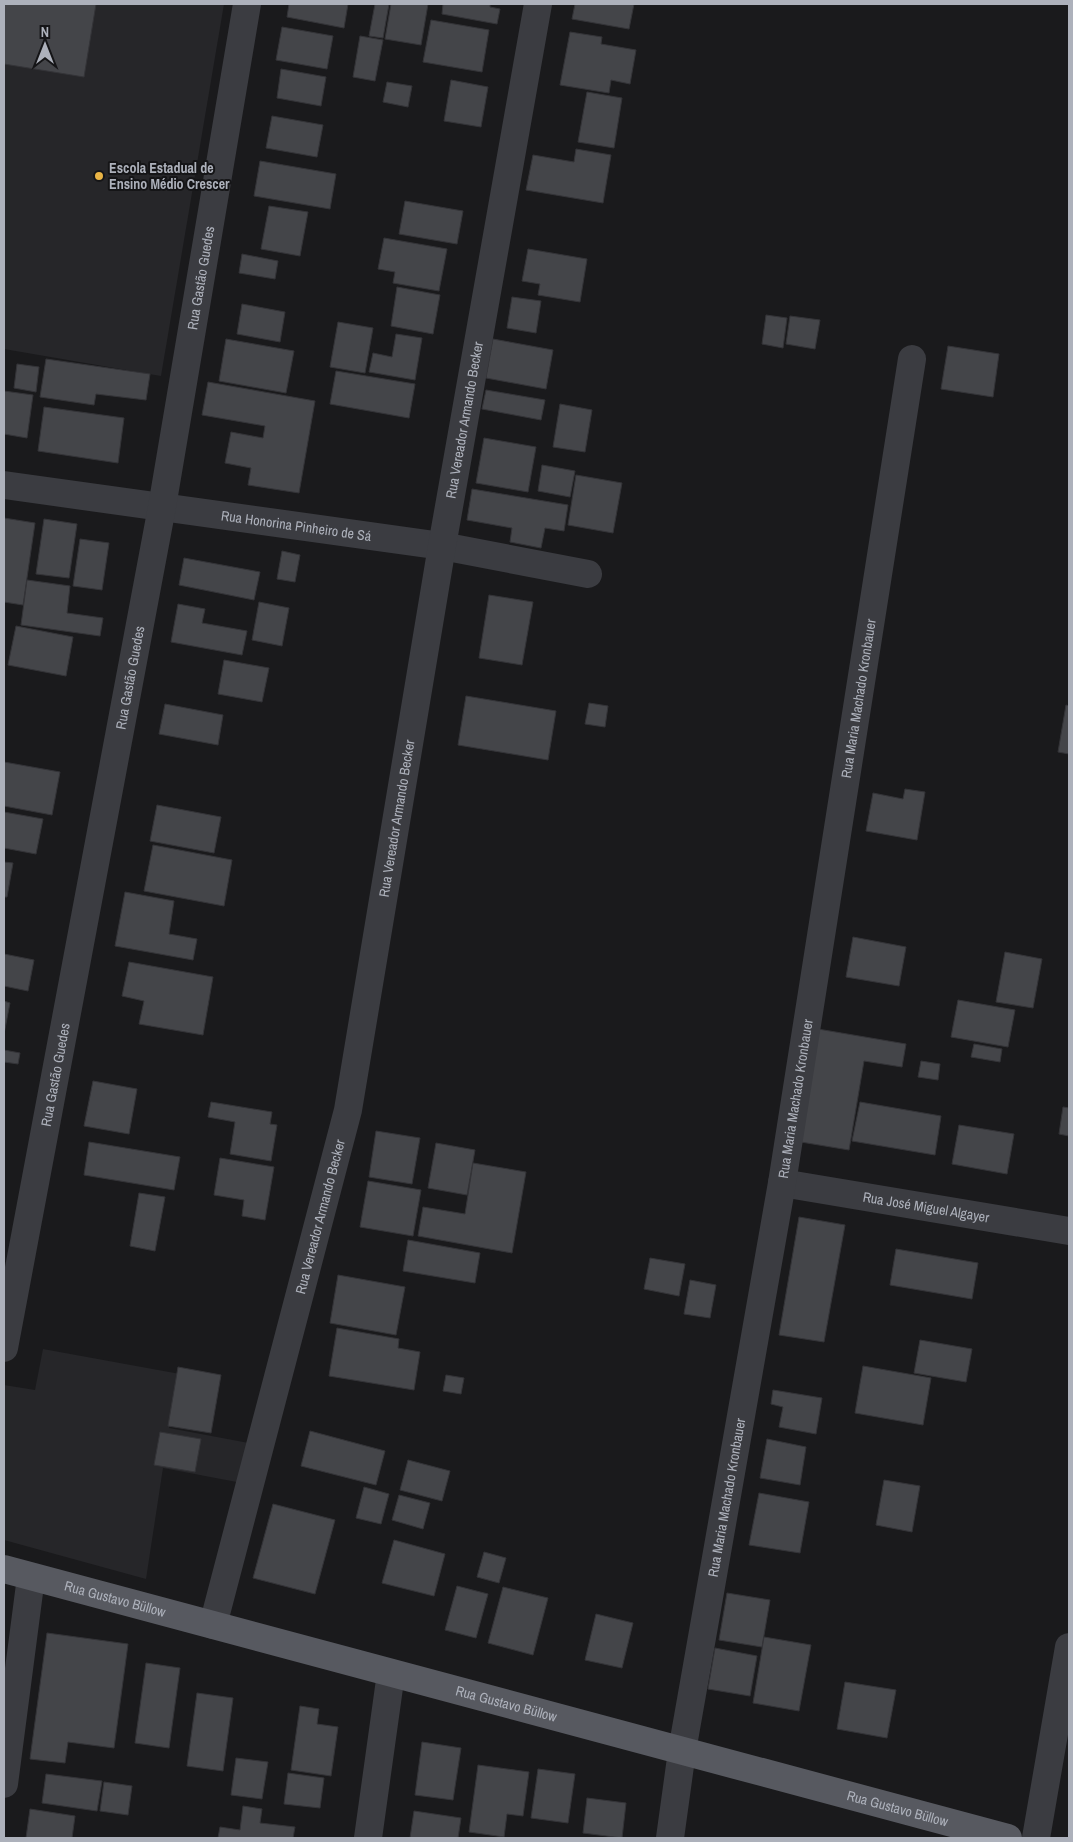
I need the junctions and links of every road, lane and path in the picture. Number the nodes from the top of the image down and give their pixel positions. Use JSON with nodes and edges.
{"nodes":[{"id":1,"x":247,"y":4,"type":"edge"},
{"id":2,"x":538,"y":4,"type":"edge"},
{"id":3,"x":912,"y":359,"type":"dead end"},
{"id":4,"x":4,"y":485,"type":"edge"},
{"id":5,"x":162,"y":507,"type":"junction"},
{"id":6,"x":442,"y":546,"type":"junction"},
{"id":7,"x":588,"y":574,"type":"dead end"},
{"id":8,"x":782,"y":1183,"type":"junction"},
{"id":9,"x":1069,"y":1231,"type":"edge"},
{"id":10,"x":4,"y":1348,"type":"edge"},
{"id":11,"x":4,"y":1569,"type":"edge"},
{"id":12,"x":32,"y":1577,"type":"junction"},
{"id":13,"x":213,"y":1625,"type":"junction"},
{"id":14,"x":1069,"y":1648,"type":"edge"},
{"id":15,"x":391,"y":1673,"type":"junction"},
{"id":16,"x":682,"y":1751,"type":"junction"},
{"id":17,"x":4,"y":1784,"type":"edge"},
{"id":18,"x":368,"y":1838,"type":"edge"},
{"id":19,"x":670,"y":1838,"type":"edge"},
{"id":20,"x":1008,"y":1838,"type":"edge"},
{"id":21,"x":1036,"y":1838,"type":"edge"}],
"edges":[{"from":1,"to":5,"type":"street","name":"Rua Gastão Guedes"},
{"from":2,"to":6,"type":"street","name":"Rua Vereador Armando Becker"},
{"from":3,"to":8,"type":"street","name":"Rua Maria Machado Kronbauer"},
{"from":4,"to":5,"type":"street","name":"Rua Honorina Pinheiro de Sá"},
{"from":5,"to":6,"type":"street","name":"Rua Honorina Pinheiro de Sá"},
{"from":5,"to":10,"type":"street","name":"Rua Gastão Guedes"},
{"from":6,"to":7,"type":"street","name":"Rua Honorina Pinheiro de Sá"},
{"from":6,"to":13,"type":"street","name":"Rua Vereador Armando Becker"},
{"from":8,"to":9,"type":"street","name":"Rua José Miguel Algayer"},
{"from":8,"to":16,"type":"street","name":"Rua Maria Machado Kronbauer"},
{"from":11,"to":12,"type":"main road","name":"Rua Gustavo Büllow"},
{"from":12,"to":13,"type":"main road","name":"Rua Gustavo Büllow"},
{"from":12,"to":17,"type":"street"},
{"from":13,"to":15,"type":"main road","name":"Rua Gustavo Büllow"},
{"from":14,"to":21,"type":"street"},
{"from":15,"to":16,"type":"main road","name":"Rua Gustavo Büllow"},
{"from":15,"to":18,"type":"street"},
{"from":16,"to":19,"type":"street","name":"Rua Maria Machado Kronbauer"},
{"from":16,"to":20,"type":"main road","name":"Rua Gustavo Büllow"}]}
